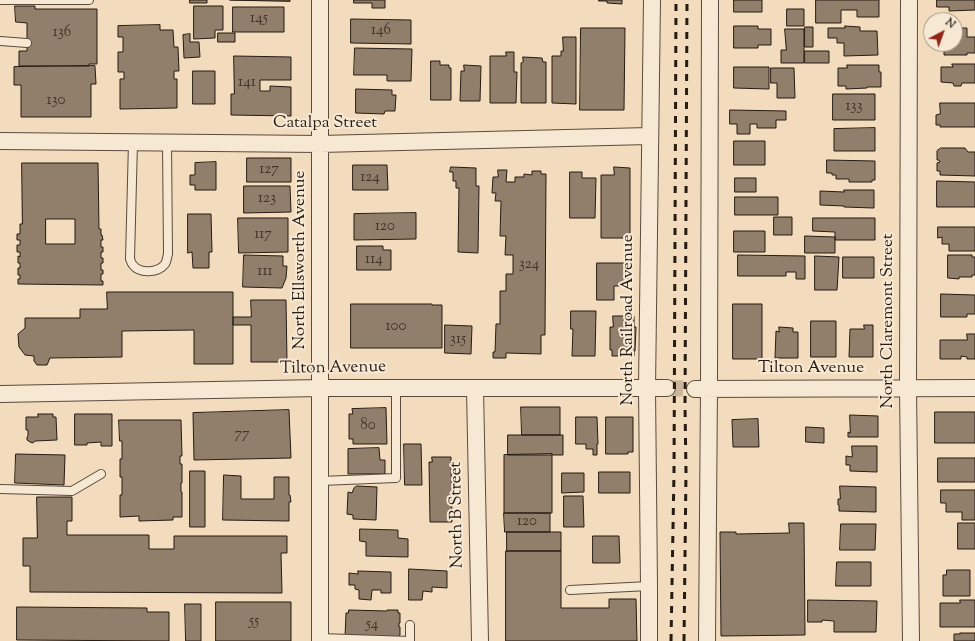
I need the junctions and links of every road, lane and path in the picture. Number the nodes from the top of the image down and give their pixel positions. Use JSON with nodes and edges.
{"nodes":[{"id":1,"x":0,"y":0,"type":"edge"},
{"id":2,"x":89,"y":0,"type":"edge"},
{"id":3,"x":320,"y":0,"type":"edge"},
{"id":4,"x":652,"y":0,"type":"edge"},
{"id":5,"x":710,"y":0,"type":"edge"},
{"id":6,"x":909,"y":0,"type":"edge"},
{"id":7,"x":0,"y":41,"type":"edge"},
{"id":8,"x":27,"y":43,"type":"dead end"},
{"id":9,"x":649,"y":136,"type":"junction"},
{"id":10,"x":0,"y":141,"type":"edge"},
{"id":11,"x":133,"y":142,"type":"junction"},
{"id":12,"x":167,"y":143,"type":"junction"},
{"id":13,"x":320,"y":144,"type":"junction"},
{"id":14,"x":320,"y":388,"type":"junction"},
{"id":15,"x":396,"y":388,"type":"junction"},
{"id":16,"x":475,"y":388,"type":"junction"},
{"id":17,"x":647,"y":388,"type":"junction"},
{"id":18,"x":667,"y":388,"type":"tunnel mouth"},
{"id":19,"x":702,"y":388,"type":"junction"},
{"id":20,"x":908,"y":388,"type":"junction"},
{"id":21,"x":975,"y":388,"type":"edge"},
{"id":22,"x":0,"y":394,"type":"edge"},
{"id":23,"x":101,"y":474,"type":"dead end"},
{"id":24,"x":320,"y":481,"type":"junction"},
{"id":25,"x":0,"y":489,"type":"edge"},
{"id":26,"x":649,"y":586,"type":"junction"},
{"id":27,"x":570,"y":590,"type":"dead end"},
{"id":28,"x":410,"y":625,"type":"dead end"},
{"id":29,"x":320,"y":640,"type":"edge"},
{"id":30,"x":480,"y":641,"type":"edge"},
{"id":31,"x":649,"y":641,"type":"edge"},
{"id":32,"x":707,"y":641,"type":"edge"},
{"id":33,"x":911,"y":641,"type":"edge"}],
"edges":[{"from":1,"to":2,"type":"lane"},
{"from":3,"to":13,"type":"street","name":"North Ellsworth Avenue"},
{"from":4,"to":9,"type":"street","name":"North Railroad Avenue"},
{"from":5,"to":19,"type":"street"},
{"from":6,"to":20,"type":"street","name":"North Claremont Street"},
{"from":7,"to":8,"type":"lane"},
{"from":9,"to":13,"type":"street","name":"Catalpa Street"},
{"from":9,"to":17,"type":"street","name":"North Railroad Avenue"},
{"from":10,"to":11,"type":"street","name":"Catalpa Street"},
{"from":11,"to":12,"type":"street","name":"Catalpa Street"},
{"from":11,"to":12,"type":"lane"},
{"from":12,"to":13,"type":"street","name":"Catalpa Street"},
{"from":13,"to":14,"type":"street","name":"North Ellsworth Avenue"},
{"from":14,"to":15,"type":"street","name":"Tilton Avenue"},
{"from":14,"to":22,"type":"street","name":"Tilton Avenue"},
{"from":14,"to":24,"type":"street","name":"North Ellsworth Avenue"},
{"from":15,"to":16,"type":"street","name":"Tilton Avenue"},
{"from":15,"to":24,"type":"lane"},
{"from":16,"to":17,"type":"street","name":"Tilton Avenue"},
{"from":16,"to":30,"type":"street","name":"North B Street"},
{"from":17,"to":18,"type":"street","name":"Tilton Avenue"},
{"from":17,"to":26,"type":"street","name":"North Railroad Avenue"},
{"from":19,"to":20,"type":"street","name":"Tilton Avenue"},
{"from":19,"to":32,"type":"street"},
{"from":20,"to":21,"type":"street","name":"Tilton Avenue"},
{"from":20,"to":33,"type":"street","name":"North Claremont Street"},
{"from":23,"to":25,"type":"lane"},
{"from":24,"to":29,"type":"street","name":"North Ellsworth Avenue"},
{"from":26,"to":27,"type":"lane"},
{"from":26,"to":31,"type":"street","name":"North Railroad Avenue"},
{"from":28,"to":29,"type":"lane"}]}
